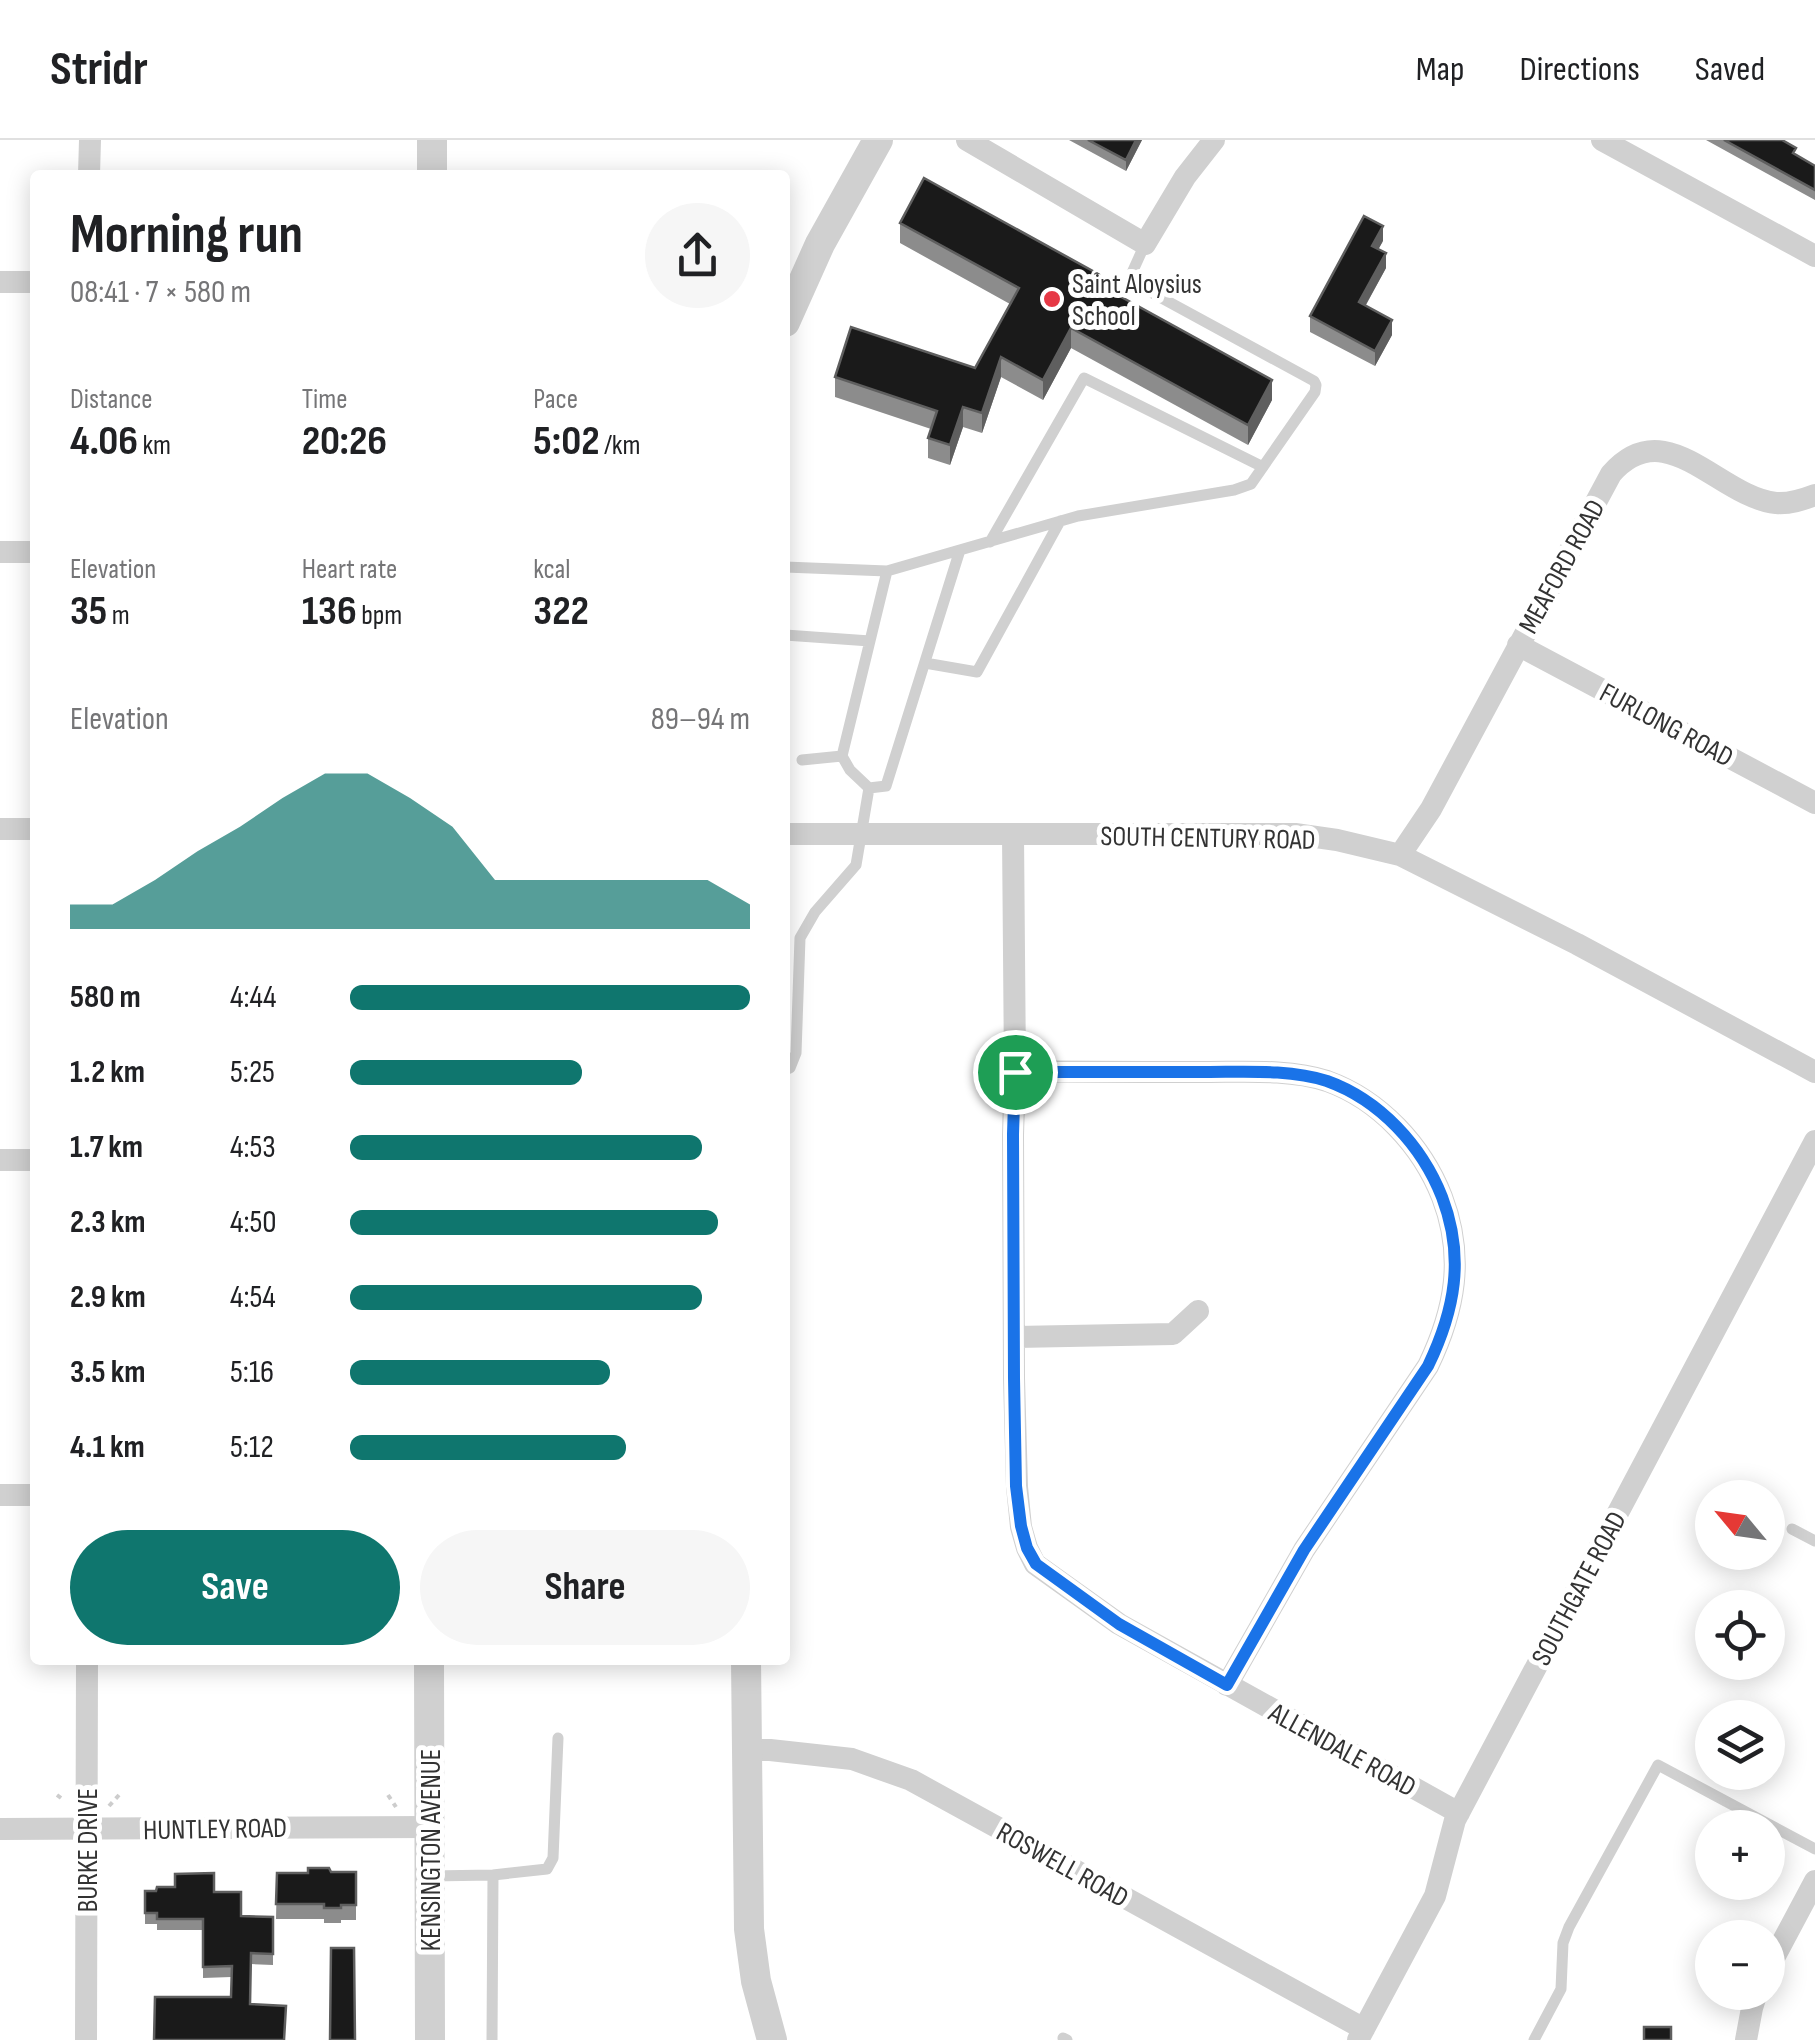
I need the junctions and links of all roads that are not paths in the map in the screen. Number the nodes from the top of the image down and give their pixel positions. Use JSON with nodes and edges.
{"nodes":[{"id":1,"x":90,"y":140,"type":"edge"},
{"id":2,"x":432,"y":140,"type":"edge"},
{"id":3,"x":878,"y":140,"type":"edge"},
{"id":4,"x":967,"y":140,"type":"edge"},
{"id":5,"x":1214,"y":140,"type":"edge"},
{"id":6,"x":1602,"y":140,"type":"edge"},
{"id":7,"x":90,"y":170,"type":"edge"},
{"id":8,"x":432,"y":170,"type":"edge"},
{"id":9,"x":1144,"y":244,"type":"junction"},
{"id":10,"x":1815,"y":256,"type":"edge"},
{"id":11,"x":0,"y":282,"type":"edge"},
{"id":12,"x":30,"y":282,"type":"edge"},
{"id":13,"x":790,"y":311,"type":"edge"},
{"id":14,"x":1263,"y":468,"type":"junction"},
{"id":15,"x":1815,"y":496,"type":"edge"},
{"id":16,"x":1060,"y":521,"type":"junction"},
{"id":17,"x":990,"y":542,"type":"junction"},
{"id":18,"x":960,"y":550,"type":"junction"},
{"id":19,"x":0,"y":552,"type":"edge"},
{"id":20,"x":30,"y":552,"type":"edge"},
{"id":21,"x":790,"y":568,"type":"edge"},
{"id":22,"x":887,"y":571,"type":"junction"},
{"id":23,"x":790,"y":635,"type":"edge"},
{"id":24,"x":870,"y":641,"type":"junction"},
{"id":25,"x":1518,"y":646,"type":"junction"},
{"id":26,"x":925,"y":663,"type":"junction"},
{"id":27,"x":842,"y":756,"type":"junction"},
{"id":28,"x":802,"y":760,"type":"dead end"},
{"id":29,"x":869,"y":788,"type":"junction"},
{"id":30,"x":1815,"y":803,"type":"edge"},
{"id":31,"x":0,"y":829,"type":"edge"},
{"id":32,"x":30,"y":829,"type":"edge"},
{"id":33,"x":790,"y":834,"type":"edge"},
{"id":34,"x":863,"y":834,"type":"junction"},
{"id":35,"x":1013,"y":834,"type":"junction"},
{"id":36,"x":1400,"y":855,"type":"junction"},
{"id":37,"x":800,"y":954,"type":"junction"},
{"id":38,"x":790,"y":955,"type":"edge"},
{"id":39,"x":790,"y":1068,"type":"edge"},
{"id":40,"x":1015,"y":1072,"type":"junction"},
{"id":41,"x":1815,"y":1072,"type":"edge"},
{"id":42,"x":1815,"y":1141,"type":"edge"},
{"id":43,"x":0,"y":1160,"type":"edge"},
{"id":44,"x":30,"y":1160,"type":"edge"},
{"id":45,"x":1198,"y":1311,"type":"dead end"},
{"id":46,"x":1014,"y":1337,"type":"junction"},
{"id":47,"x":0,"y":1495,"type":"edge"},
{"id":48,"x":30,"y":1495,"type":"edge"},
{"id":49,"x":1792,"y":1529,"type":"dead end"},
{"id":50,"x":1815,"y":1541,"type":"edge"},
{"id":51,"x":87,"y":1665,"type":"edge"},
{"id":52,"x":430,"y":1665,"type":"edge"},
{"id":53,"x":746,"y":1665,"type":"edge"},
{"id":54,"x":1227,"y":1685,"type":"junction"},
{"id":55,"x":558,"y":1738,"type":"dead end"},
{"id":56,"x":746,"y":1750,"type":"junction"},
{"id":57,"x":1460,"y":1812,"type":"junction"},
{"id":58,"x":430,"y":1827,"type":"junction"},
{"id":59,"x":0,"y":1829,"type":"edge"},
{"id":60,"x":87,"y":1830,"type":"junction"},
{"id":61,"x":1815,"y":1850,"type":"edge"},
{"id":62,"x":493,"y":1875,"type":"junction"},
{"id":63,"x":430,"y":1876,"type":"junction"},
{"id":64,"x":1815,"y":1881,"type":"edge"},
{"id":65,"x":1808,"y":1908,"type":"edge"},
{"id":66,"x":1785,"y":1943,"type":"edge"},
{"id":67,"x":1752,"y":2010,"type":"edge"},
{"id":68,"x":1361,"y":2034,"type":"edge"},
{"id":69,"x":86,"y":2040,"type":"edge"},
{"id":70,"x":430,"y":2040,"type":"edge"},
{"id":71,"x":492,"y":2040,"type":"edge"},
{"id":72,"x":772,"y":2040,"type":"edge"},
{"id":73,"x":1534,"y":2040,"type":"edge"},
{"id":74,"x":1746,"y":2040,"type":"edge"}],
"edges":[{"from":1,"to":7,"type":"street"},
{"from":2,"to":8,"type":"street"},
{"from":3,"to":13,"type":"street"},
{"from":4,"to":9,"type":"street"},
{"from":5,"to":9,"type":"street"},
{"from":6,"to":10,"type":"street"},
{"from":9,"to":14,"type":"lane"},
{"from":11,"to":12,"type":"street"},
{"from":14,"to":16,"type":"lane"},
{"from":14,"to":17,"type":"lane"},
{"from":15,"to":25,"type":"street","name":"MEAFORD ROAD"},
{"from":16,"to":17,"type":"lane"},
{"from":16,"to":26,"type":"lane"},
{"from":17,"to":18,"type":"lane"},
{"from":18,"to":22,"type":"lane"},
{"from":18,"to":26,"type":"lane"},
{"from":19,"to":20,"type":"street"},
{"from":21,"to":22,"type":"lane"},
{"from":22,"to":24,"type":"lane"},
{"from":23,"to":24,"type":"lane"},
{"from":24,"to":27,"type":"lane"},
{"from":25,"to":30,"type":"street","name":"FURLONG ROAD"},
{"from":25,"to":36,"type":"street","name":"MEAFORD ROAD"},
{"from":26,"to":29,"type":"lane"},
{"from":27,"to":28,"type":"lane"},
{"from":27,"to":29,"type":"lane"},
{"from":29,"to":34,"type":"lane"},
{"from":31,"to":32,"type":"street"},
{"from":33,"to":34,"type":"street","name":"SOUTH CENTURY ROAD"},
{"from":34,"to":35,"type":"street","name":"SOUTH CENTURY ROAD"},
{"from":34,"to":37,"type":"lane"},
{"from":35,"to":36,"type":"street","name":"SOUTH CENTURY ROAD"},
{"from":35,"to":40,"type":"street","name":"ALLENDALE ROAD"},
{"from":36,"to":41,"type":"street","name":"SOUTH CENTURY ROAD"},
{"from":37,"to":38,"type":"lane"},
{"from":37,"to":39,"type":"lane"},
{"from":40,"to":46,"type":"street","name":"ALLENDALE ROAD"},
{"from":40,"to":54,"type":"street"},
{"from":42,"to":57,"type":"street","name":"SOUTHGATE ROAD"},
{"from":43,"to":44,"type":"street"},
{"from":45,"to":46,"type":"street"},
{"from":46,"to":54,"type":"street","name":"ALLENDALE ROAD"},
{"from":47,"to":48,"type":"street"},
{"from":49,"to":50,"type":"lane"},
{"from":51,"to":60,"type":"street","name":"BURKE DRIVE"},
{"from":52,"to":58,"type":"street","name":"KENSINGTON AVENUE"},
{"from":53,"to":56,"type":"street"},
{"from":54,"to":57,"type":"street","name":"ALLENDALE ROAD"},
{"from":55,"to":62,"type":"lane"},
{"from":56,"to":68,"type":"street","name":"ROSWELL ROAD"},
{"from":56,"to":72,"type":"street"},
{"from":57,"to":68,"type":"street","name":"SOUTHGATE ROAD"},
{"from":58,"to":60,"type":"street","name":"HUNTLEY ROAD"},
{"from":58,"to":63,"type":"street","name":"KENSINGTON AVENUE"},
{"from":59,"to":60,"type":"street","name":"HUNTLEY ROAD"},
{"from":60,"to":69,"type":"street","name":"BURKE DRIVE"},
{"from":61,"to":73,"type":"lane"},
{"from":62,"to":63,"type":"lane"},
{"from":62,"to":71,"type":"lane"},
{"from":63,"to":70,"type":"street","name":"KENSINGTON AVENUE"},
{"from":64,"to":65,"type":"street"},
{"from":65,"to":66,"type":"street"},
{"from":67,"to":74,"type":"street"}]}
